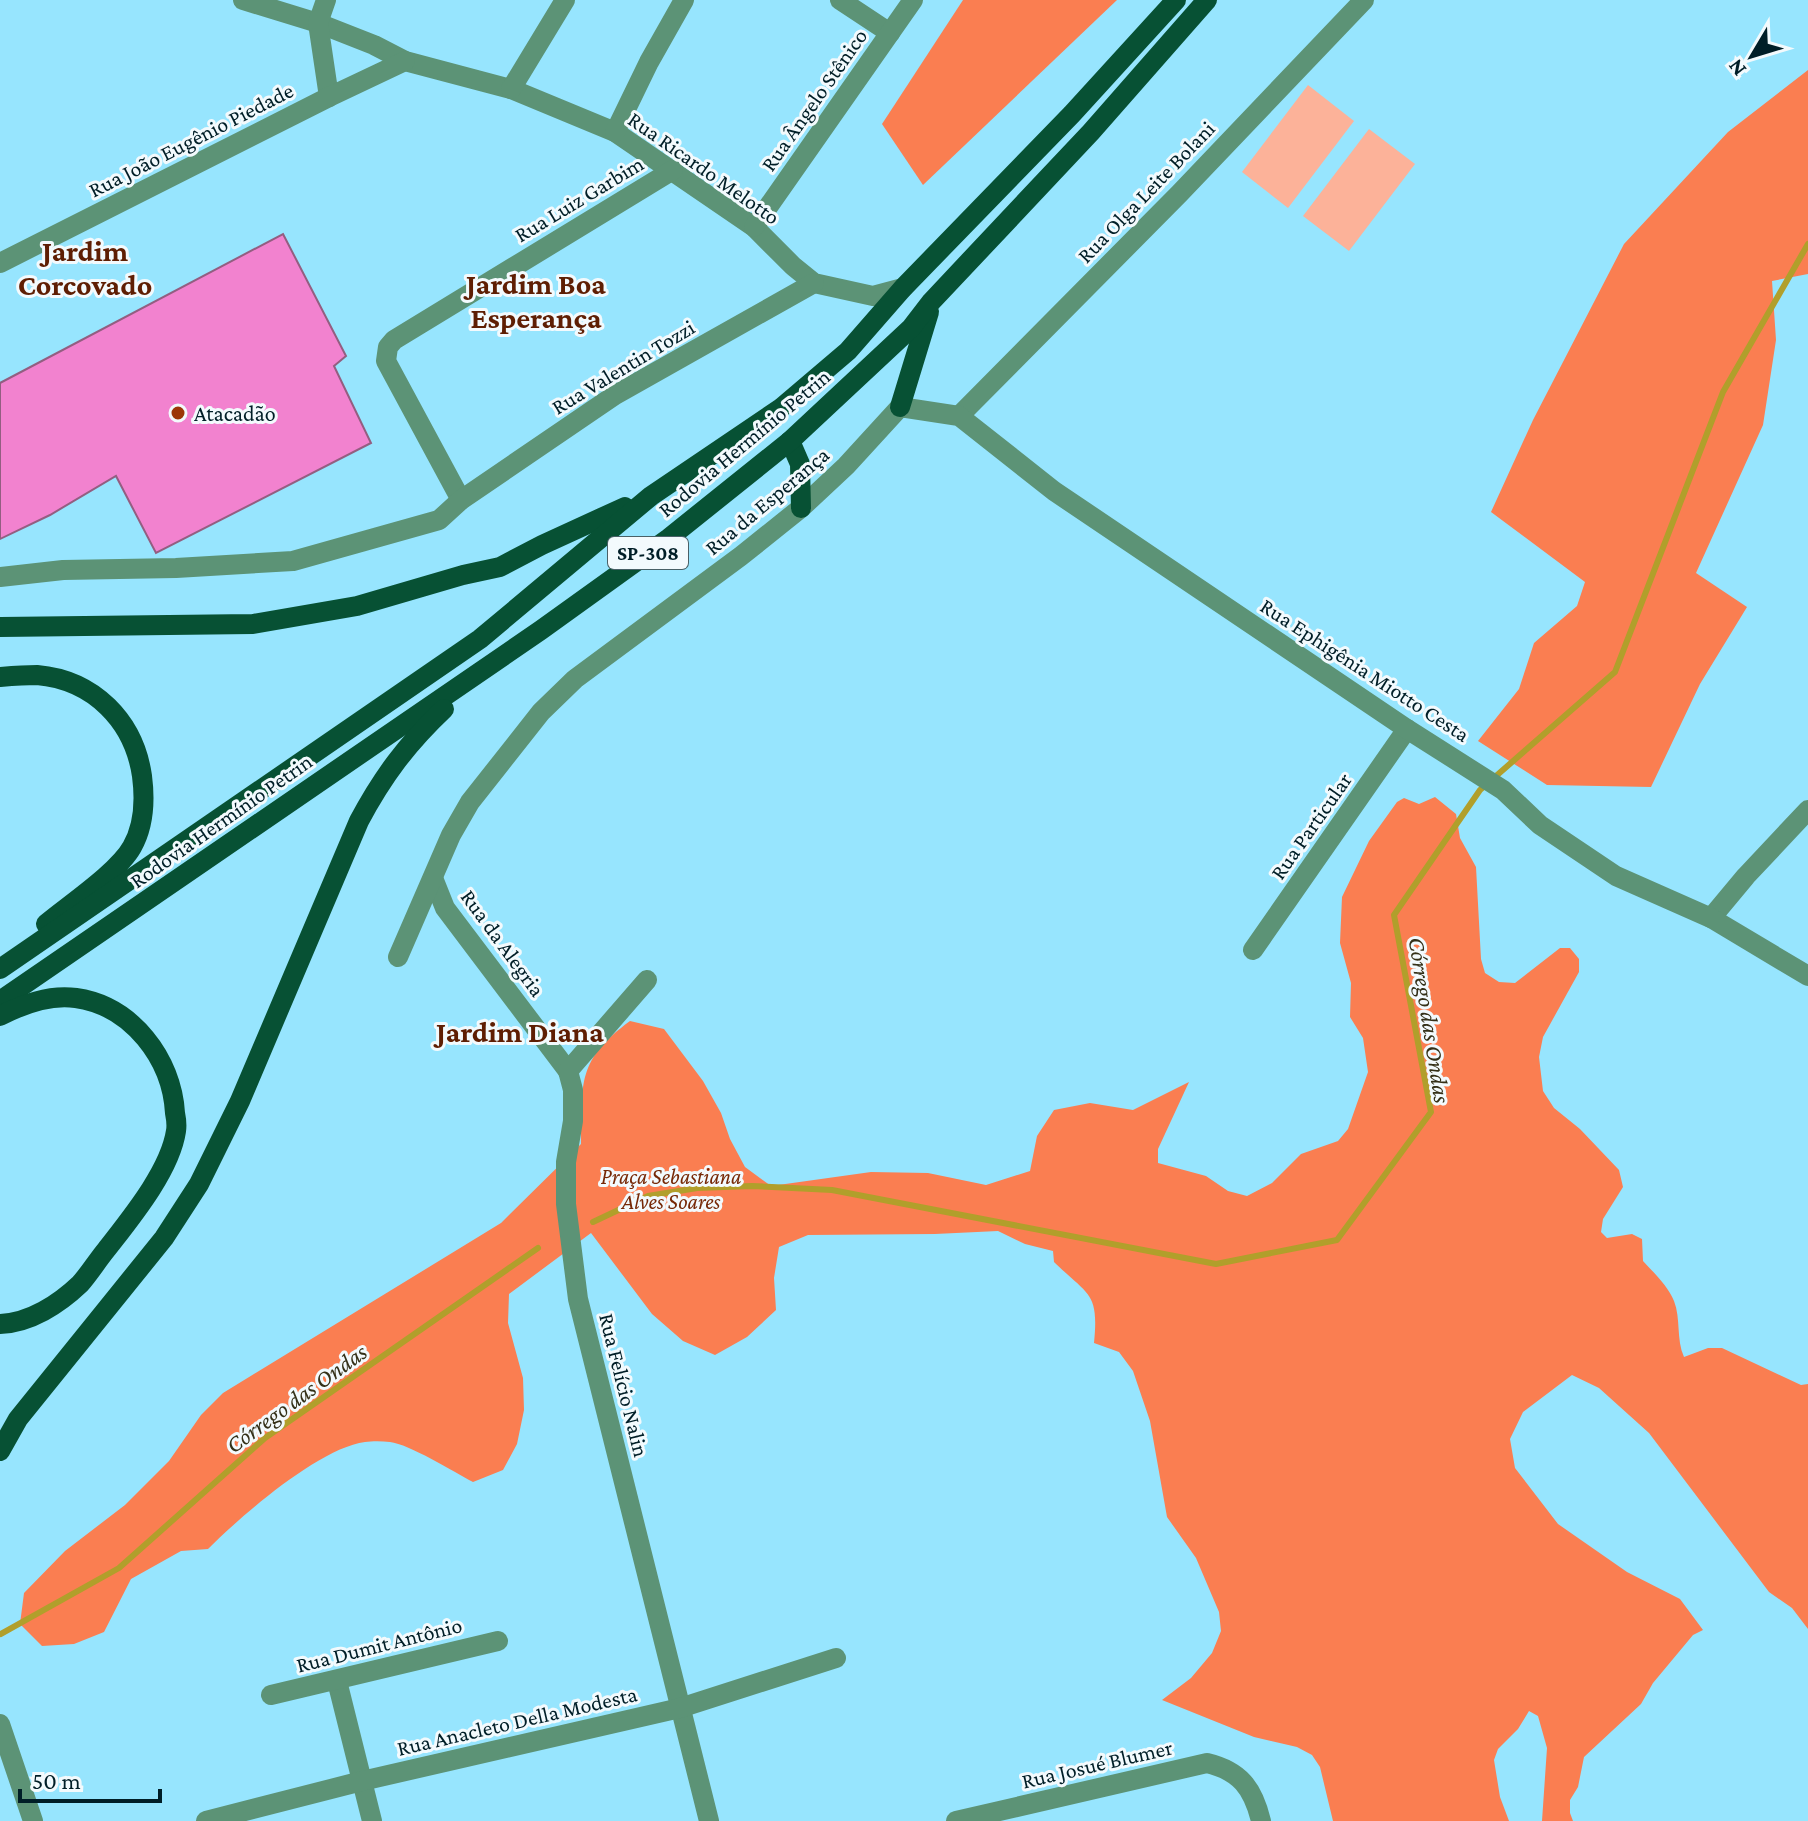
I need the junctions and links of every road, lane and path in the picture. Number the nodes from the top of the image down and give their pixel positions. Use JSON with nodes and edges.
{"nodes":[{"id":1,"x":243,"y":0,"type":"edge"},
{"id":2,"x":326,"y":0,"type":"edge"},
{"id":3,"x":565,"y":0,"type":"edge"},
{"id":4,"x":684,"y":0,"type":"edge"},
{"id":5,"x":840,"y":0,"type":"edge"},
{"id":6,"x":913,"y":0,"type":"edge"},
{"id":7,"x":1176,"y":0,"type":"edge"},
{"id":8,"x":1207,"y":0,"type":"edge"},
{"id":9,"x":1364,"y":0,"type":"edge"},
{"id":10,"x":318,"y":23,"type":"junction"},
{"id":11,"x":890,"y":33,"type":"junction"},
{"id":12,"x":405,"y":61,"type":"junction"},
{"id":13,"x":511,"y":89,"type":"junction"},
{"id":14,"x":329,"y":97,"type":"junction"},
{"id":15,"x":615,"y":132,"type":"junction"},
{"id":16,"x":673,"y":170,"type":"junction"},
{"id":17,"x":754,"y":227,"type":"junction"},
{"id":18,"x":0,"y":263,"type":"edge"},
{"id":19,"x":814,"y":283,"type":"junction"},
{"id":20,"x":903,"y":288,"type":"junction"},
{"id":21,"x":931,"y":302,"type":"junction"},
{"id":22,"x":900,"y":407,"type":"junction"},
{"id":23,"x":959,"y":416,"type":"junction"},
{"id":24,"x":790,"y":441,"type":"junction"},
{"id":25,"x":651,"y":496,"type":"junction"},
{"id":26,"x":461,"y":500,"type":"junction"},
{"id":27,"x":801,"y":508,"type":"junction"},
{"id":28,"x":0,"y":577,"type":"edge"},
{"id":29,"x":0,"y":627,"type":"edge"},
{"id":30,"x":541,"y":630,"type":"junction"},
{"id":31,"x":0,"y":677,"type":"edge"},
{"id":32,"x":1407,"y":729,"type":"junction"},
{"id":33,"x":1808,"y":810,"type":"edge"},
{"id":34,"x":433,"y":878,"type":"junction"},
{"id":35,"x":1711,"y":918,"type":"junction"},
{"id":36,"x":1253,"y":950,"type":"dead end"},
{"id":37,"x":398,"y":957,"type":"dead end"},
{"id":38,"x":0,"y":963,"type":"edge"},
{"id":39,"x":0,"y":969,"type":"edge"},
{"id":40,"x":1808,"y":976,"type":"edge"},
{"id":41,"x":647,"y":980,"type":"dead end"},
{"id":42,"x":0,"y":1001,"type":"edge"},
{"id":43,"x":0,"y":1016,"type":"edge"},
{"id":44,"x":568,"y":1071,"type":"junction"},
{"id":45,"x":0,"y":1324,"type":"edge"},
{"id":46,"x":0,"y":1451,"type":"edge"},
{"id":47,"x":498,"y":1641,"type":"dead end"},
{"id":48,"x":836,"y":1658,"type":"dead end"},
{"id":49,"x":337,"y":1681,"type":"junction"},
{"id":50,"x":271,"y":1695,"type":"dead end"},
{"id":51,"x":680,"y":1708,"type":"junction"},
{"id":52,"x":0,"y":1724,"type":"edge"},
{"id":53,"x":362,"y":1781,"type":"junction"},
{"id":54,"x":33,"y":1821,"type":"edge"},
{"id":55,"x":206,"y":1821,"type":"edge"},
{"id":56,"x":372,"y":1821,"type":"edge"},
{"id":57,"x":709,"y":1821,"type":"edge"},
{"id":58,"x":956,"y":1821,"type":"edge"},
{"id":59,"x":1261,"y":1821,"type":"edge"}],
"edges":[{"from":1,"to":10,"type":"street","name":"Rua Ricardo Melotto"},
{"from":2,"to":10,"type":"street"},
{"from":3,"to":13,"type":"street"},
{"from":4,"to":15,"type":"street"},
{"from":5,"to":11,"type":"street"},
{"from":6,"to":11,"type":"street","name":"Rua Ângelo Stênico"},
{"from":7,"to":20,"type":"main road","name":"Rodovia Hermínio Petrin","number":"SP-308"},
{"from":8,"to":21,"type":"main road","name":"Rodovia Hermínio Petrin","number":"SP-308"},
{"from":9,"to":23,"type":"street","name":"Rua Olga Leite Bolani"},
{"from":10,"to":12,"type":"street","name":"Rua Ricardo Melotto"},
{"from":10,"to":14,"type":"street"},
{"from":11,"to":17,"type":"street","name":"Rua Ângelo Stênico"},
{"from":12,"to":13,"type":"street","name":"Rua Ricardo Melotto"},
{"from":12,"to":14,"type":"street","name":"Rua João Eugênio Piedade"},
{"from":13,"to":15,"type":"street","name":"Rua Ricardo Melotto"},
{"from":14,"to":18,"type":"street","name":"Rua João Eugênio Piedade"},
{"from":15,"to":16,"type":"street","name":"Rua Ricardo Melotto"},
{"from":16,"to":17,"type":"street","name":"Rua Ricardo Melotto"},
{"from":16,"to":26,"type":"street","name":"Rua Luiz Garbim"},
{"from":17,"to":19,"type":"street","name":"Rua Ricardo Melotto"},
{"from":19,"to":20,"type":"street","name":"Rua Ricardo Melotto"},
{"from":19,"to":26,"type":"street","name":"Rua Valentin Tozzi"},
{"from":20,"to":25,"type":"main road","name":"Rodovia Hermínio Petrin","number":"SP-308"},
{"from":21,"to":22,"type":"main road"},
{"from":21,"to":24,"type":"main road","name":"Rodovia Hermínio Petrin","number":"SP-308"},
{"from":22,"to":23,"type":"street","name":"Rua Ephigênia Miotto Cesta"},
{"from":22,"to":27,"type":"street","name":"Rua da Esperança"},
{"from":23,"to":32,"type":"street","name":"Rua Ephigênia Miotto Cesta"},
{"from":24,"to":27,"type":"main road"},
{"from":24,"to":30,"type":"main road","name":"Rodovia Hermínio Petrin","number":"SP-308"},
{"from":25,"to":29,"type":"main road"},
{"from":25,"to":39,"type":"main road","name":"Rodovia Hermínio Petrin","number":"SP-308"},
{"from":26,"to":28,"type":"street","name":"Rua Valentin Tozzi"},
{"from":27,"to":34,"type":"street","name":"Rua da Esperança"},
{"from":30,"to":42,"type":"main road","name":"Rodovia Hermínio Petrin","number":"SP-308"},
{"from":30,"to":46,"type":"main road"},
{"from":31,"to":38,"type":"main road"},
{"from":32,"to":35,"type":"street","name":"Rua Ephigênia Miotto Cesta"},
{"from":32,"to":36,"type":"street","name":"Rua Particular"},
{"from":33,"to":35,"type":"street"},
{"from":34,"to":37,"type":"street","name":"Rua da Esperança"},
{"from":34,"to":44,"type":"street","name":"Rua da Alegria"},
{"from":35,"to":40,"type":"street","name":"Rua Ephigênia Miotto Cesta"},
{"from":41,"to":44,"type":"street"},
{"from":43,"to":45,"type":"main road"},
{"from":44,"to":51,"type":"street","name":"Rua Felício Nalin"},
{"from":47,"to":49,"type":"street","name":"Rua Dumit Antônio"},
{"from":48,"to":51,"type":"street","name":"Rua Anacleto Della Modesta"},
{"from":49,"to":50,"type":"street","name":"Rua Dumit Antônio"},
{"from":49,"to":53,"type":"street"},
{"from":51,"to":53,"type":"street","name":"Rua Anacleto Della Modesta"},
{"from":51,"to":57,"type":"street","name":"Rua Felício Nalin"},
{"from":52,"to":54,"type":"street"},
{"from":53,"to":55,"type":"street","name":"Rua Anacleto Della Modesta"},
{"from":53,"to":56,"type":"street"},
{"from":58,"to":59,"type":"street","name":"Rua Josué Blumer"}]}
